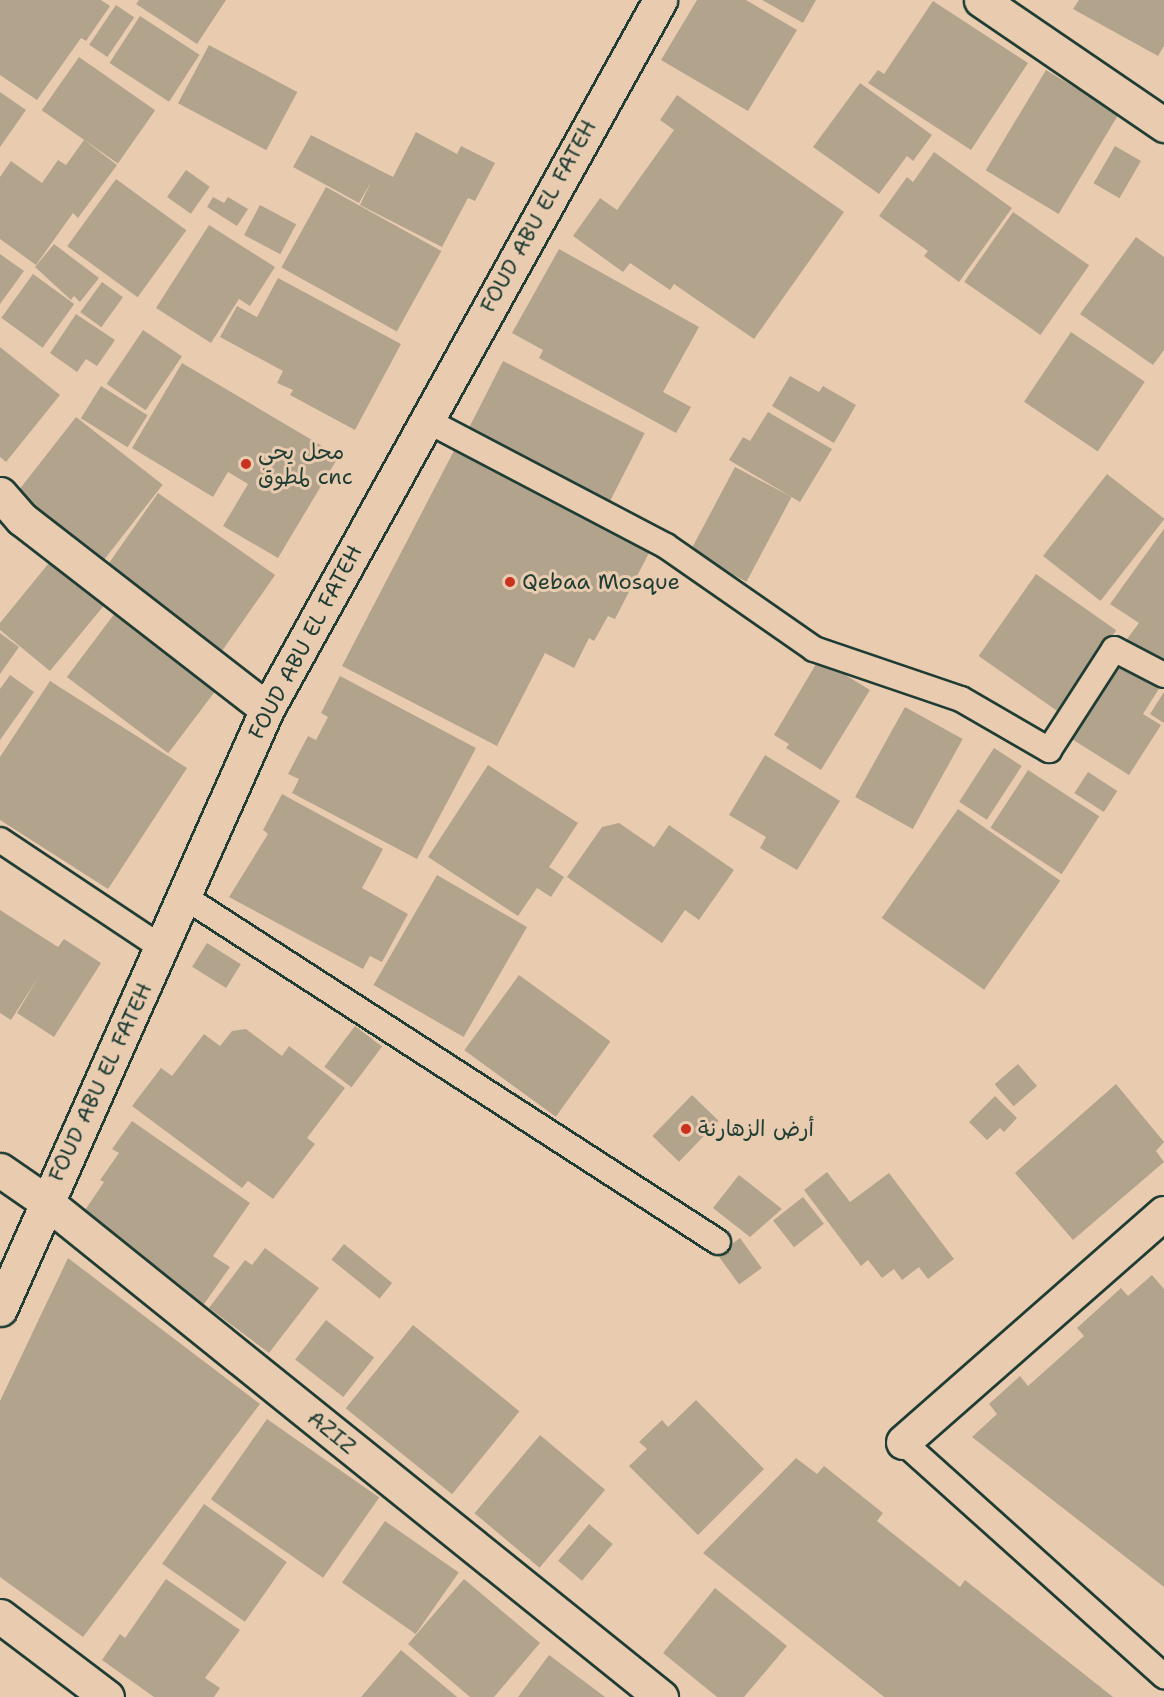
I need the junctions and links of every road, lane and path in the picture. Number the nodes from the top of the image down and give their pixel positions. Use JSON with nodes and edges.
{"nodes":[{"id":1,"x":660,"y":0,"type":"edge"},
{"id":2,"x":981,"y":0,"type":"edge"},
{"id":3,"x":1164,"y":125,"type":"edge"},
{"id":4,"x":424,"y":419,"type":"junction"},
{"id":5,"x":0,"y":494,"type":"edge"},
{"id":6,"x":1164,"y":675,"type":"edge"},
{"id":7,"x":267,"y":709,"type":"junction"},
{"id":8,"x":0,"y":840,"type":"edge"},
{"id":9,"x":183,"y":896,"type":"junction"},
{"id":10,"x":162,"y":948,"type":"junction"},
{"id":11,"x":0,"y":1170,"type":"edge"},
{"id":12,"x":45,"y":1201,"type":"junction"},
{"id":13,"x":1164,"y":1213,"type":"edge"},
{"id":14,"x":718,"y":1242,"type":"dead end"},
{"id":15,"x":0,"y":1309,"type":"edge"},
{"id":16,"x":903,"y":1442,"type":"joint"},
{"id":17,"x":0,"y":1616,"type":"edge"},
{"id":18,"x":1164,"y":1676,"type":"edge"},
{"id":19,"x":107,"y":1697,"type":"edge"},
{"id":20,"x":661,"y":1697,"type":"edge"}],
"edges":[{"from":1,"to":4,"type":"street","name":"FOUD ABU EL FATEH"},
{"from":2,"to":3,"type":"street"},
{"from":4,"to":6,"type":"lane"},
{"from":4,"to":7,"type":"street","name":"FOUD ABU EL FATEH"},
{"from":5,"to":7,"type":"street"},
{"from":7,"to":9,"type":"street","name":"FOUD ABU EL FATEH"},
{"from":8,"to":10,"type":"lane"},
{"from":9,"to":10,"type":"street","name":"FOUD ABU EL FATEH"},
{"from":9,"to":14,"type":"lane"},
{"from":10,"to":12,"type":"street","name":"FOUD ABU EL FATEH"},
{"from":11,"to":12,"type":"street","name":"AZIZ"},
{"from":12,"to":15,"type":"street","name":"FOUD ABU EL FATEH"},
{"from":12,"to":20,"type":"street","name":"AZIZ"},
{"from":13,"to":16,"type":"street"},
{"from":16,"to":18,"type":"lane"},
{"from":17,"to":19,"type":"street"}]}
